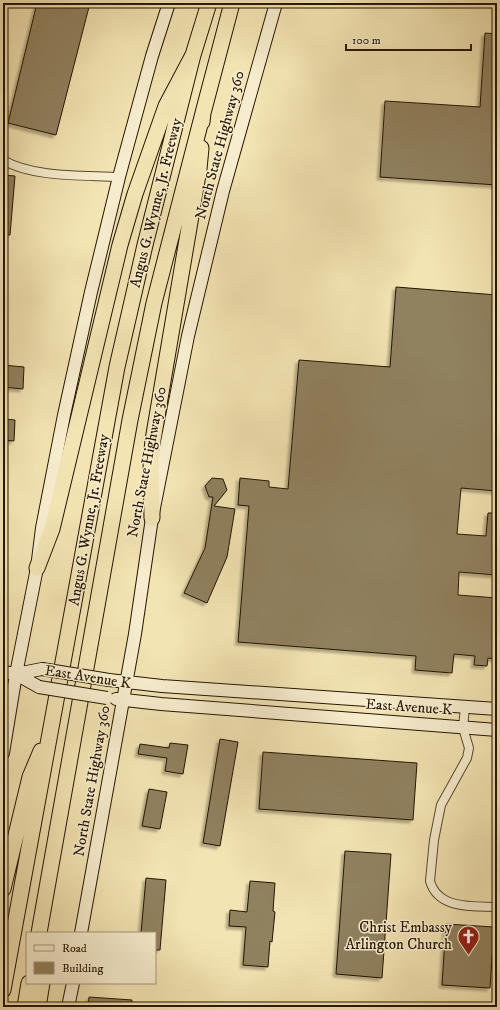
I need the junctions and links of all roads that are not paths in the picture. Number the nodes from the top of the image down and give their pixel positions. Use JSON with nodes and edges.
{"nodes":[{"id":1,"x":169,"y":3,"type":"edge"},
{"id":2,"x":177,"y":3,"type":"edge"},
{"id":3,"x":272,"y":6,"type":"edge"},
{"id":4,"x":207,"y":8,"type":"edge"},
{"id":5,"x":230,"y":10,"type":"edge"},
{"id":6,"x":163,"y":22,"type":"junction"},
{"id":7,"x":193,"y":55,"type":"junction"},
{"id":8,"x":203,"y":113,"type":"junction"},
{"id":9,"x":3,"y":160,"type":"edge"},
{"id":10,"x":119,"y":177,"type":"junction"},
{"id":11,"x":152,"y":518,"type":"junction"},
{"id":12,"x":38,"y":568,"type":"junction"},
{"id":13,"x":3,"y":672,"type":"edge"},
{"id":14,"x":16,"y":674,"type":"junction"},
{"id":15,"x":126,"y":682,"type":"junction"},
{"id":16,"x":214,"y":690,"type":"junction"},
{"id":17,"x":123,"y":700,"type":"junction"},
{"id":18,"x":464,"y":707,"type":"junction"},
{"id":19,"x":212,"y":708,"type":"junction"},
{"id":20,"x":497,"y":709,"type":"edge"},
{"id":21,"x":51,"y":728,"type":"junction"},
{"id":22,"x":463,"y":728,"type":"junction"},
{"id":23,"x":497,"y":730,"type":"edge"},
{"id":24,"x":3,"y":753,"type":"edge"},
{"id":25,"x":52,"y":864,"type":"junction"},
{"id":26,"x":3,"y":889,"type":"edge"},
{"id":27,"x":497,"y":907,"type":"edge"},
{"id":28,"x":39,"y":932,"type":"edge"},
{"id":29,"x":49,"y":932,"type":"edge"},
{"id":30,"x":82,"y":932,"type":"edge"},
{"id":31,"x":29,"y":984,"type":"edge"},
{"id":32,"x":42,"y":984,"type":"edge"},
{"id":33,"x":72,"y":984,"type":"edge"},
{"id":34,"x":3,"y":990,"type":"edge"},
{"id":35,"x":25,"y":1007,"type":"edge"},
{"id":36,"x":38,"y":1007,"type":"edge"},
{"id":37,"x":68,"y":1007,"type":"edge"}],
"edges":[{"from":1,"to":6,"type":"main road"},
{"from":2,"to":6,"type":"main road"},
{"from":3,"to":11,"type":"main road","name":"North State Highway 360"},
{"from":4,"to":7,"type":"highway"},
{"from":5,"to":8,"type":"highway"},
{"from":6,"to":10,"type":"main road"},
{"from":7,"to":12,"type":"highway"},
{"from":7,"to":21,"type":"highway","name":"Angus G. Wynne, Jr. Freeway"},
{"from":8,"to":11,"type":"highway"},
{"from":8,"to":25,"type":"highway","name":"Angus G. Wynne, Jr. Freeway"},
{"from":9,"to":10,"type":"street"},
{"from":10,"to":12,"type":"main road"},
{"from":11,"to":15,"type":"main road","name":"North State Highway 360"},
{"from":12,"to":14,"type":"main road"},
{"from":13,"to":14,"type":"main road"},
{"from":14,"to":15,"type":"main road","name":"East Avenue K","bridge":true},
{"from":14,"to":17,"type":"main road","name":"East Avenue K","bridge":true},
{"from":14,"to":24,"type":"main road"},
{"from":15,"to":16,"type":"main road","name":"East Avenue K"},
{"from":15,"to":17,"type":"main road","name":"North State Highway 360"},
{"from":16,"to":18,"type":"main road","name":"East Avenue K"},
{"from":16,"to":19,"type":"main road"},
{"from":17,"to":19,"type":"main road","name":"East Avenue K"},
{"from":17,"to":30,"type":"main road","name":"North State Highway 360"},
{"from":18,"to":20,"type":"main road","name":"East Avenue K"},
{"from":18,"to":22,"type":"street"},
{"from":19,"to":22,"type":"main road","name":"East Avenue K"},
{"from":21,"to":26,"type":"highway"},
{"from":21,"to":34,"type":"highway","name":"Angus G. Wynne, Jr. Freeway"},
{"from":22,"to":23,"type":"main road","name":"East Avenue K"},
{"from":22,"to":27,"type":"street"},
{"from":25,"to":28,"type":"highway","name":"Angus G. Wynne, Jr. Freeway"},
{"from":25,"to":29,"type":"highway"},
{"from":31,"to":35,"type":"highway"},
{"from":32,"to":36,"type":"highway"},
{"from":33,"to":37,"type":"main road"}]}
